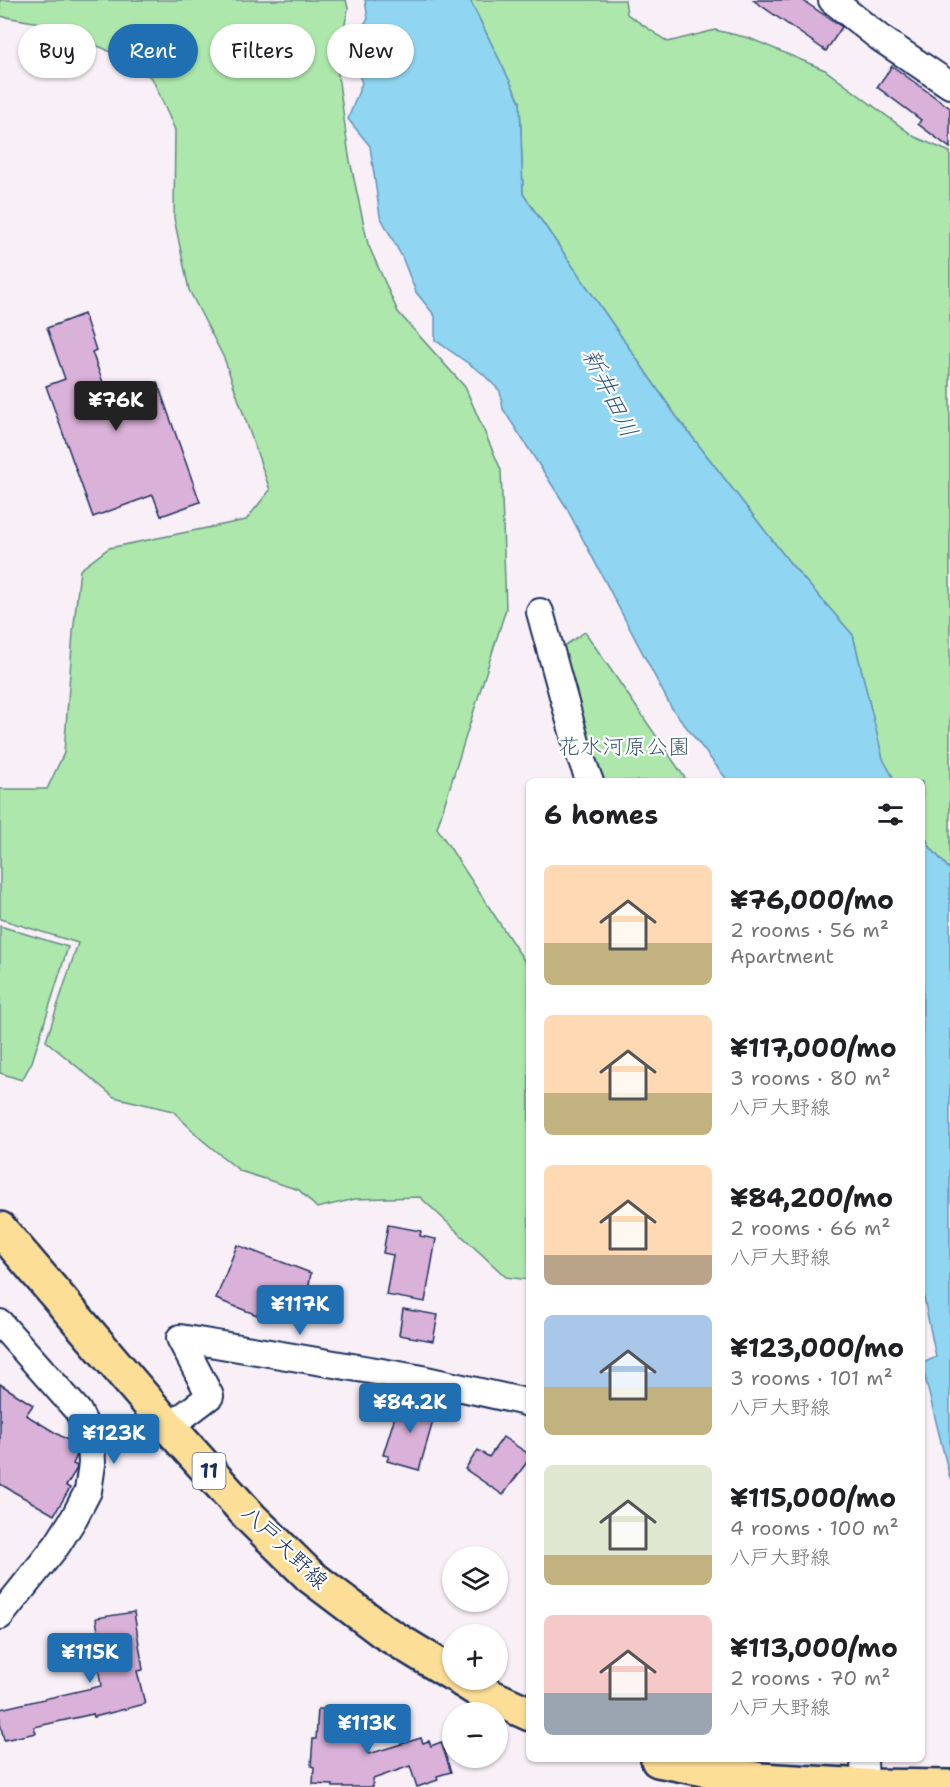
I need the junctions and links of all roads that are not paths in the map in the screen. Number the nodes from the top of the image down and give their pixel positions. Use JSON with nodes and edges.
{"nodes":[{"id":1,"x":832,"y":0,"type":"edge"},
{"id":2,"x":950,"y":85,"type":"edge"},
{"id":3,"x":540,"y":612,"type":"dead end"},
{"id":4,"x":588,"y":778,"type":"edge"},
{"id":5,"x":0,"y":1228,"type":"edge"},
{"id":6,"x":0,"y":1323,"type":"edge"},
{"id":7,"x":526,"y":1402,"type":"edge"},
{"id":8,"x":169,"y":1427,"type":"junction"},
{"id":9,"x":0,"y":1616,"type":"edge"},
{"id":10,"x":442,"y":1667,"type":"edge"},
{"id":11,"x":478,"y":1690,"type":"edge"},
{"id":12,"x":526,"y":1712,"type":"edge"},
{"id":13,"x":668,"y":1762,"type":"edge"},
{"id":14,"x":865,"y":1773,"type":"edge"},
{"id":15,"x":950,"y":1787,"type":"edge"}],
"edges":[{"from":1,"to":2,"type":"street"},
{"from":3,"to":4,"type":"street"},
{"from":5,"to":8,"type":"main road","name":"八戸大野線","number":"11"},
{"from":6,"to":9,"type":"street"},
{"from":7,"to":8,"type":"street"},
{"from":8,"to":10,"type":"main road","name":"八戸大野線","number":"11"},
{"from":11,"to":12,"type":"main road"},
{"from":13,"to":14,"type":"main road"},
{"from":14,"to":15,"type":"main road"}]}
